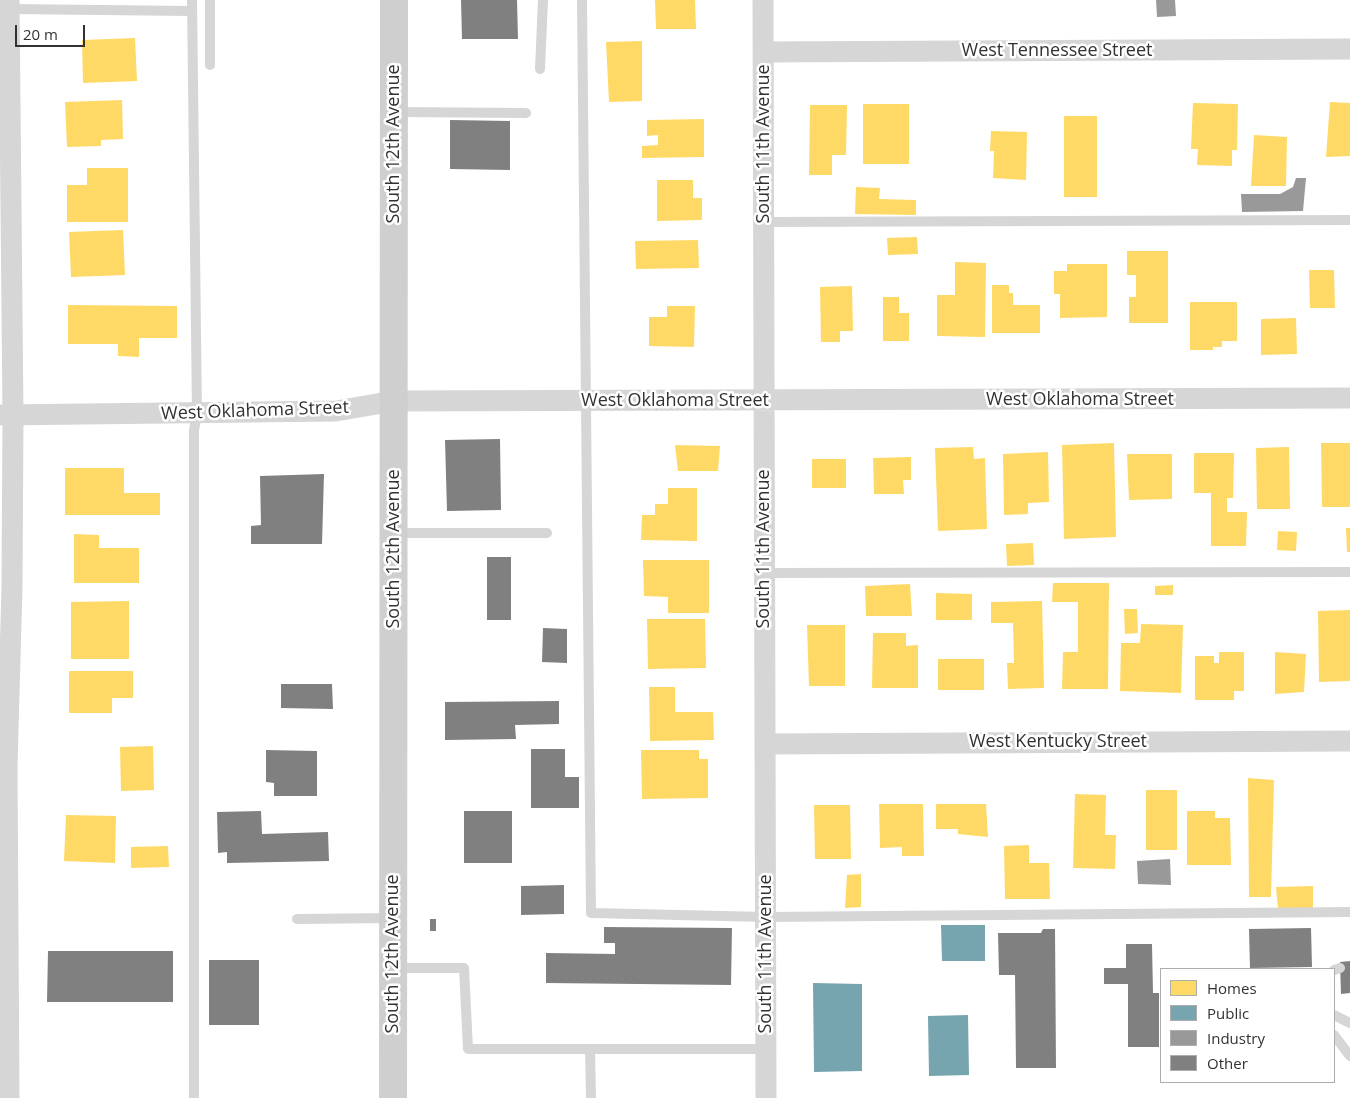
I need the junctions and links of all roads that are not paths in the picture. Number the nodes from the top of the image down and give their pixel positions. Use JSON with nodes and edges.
{"nodes":[{"id":1,"x":210,"y":0,"type":"edge"},
{"id":2,"x":394,"y":0,"type":"edge"},
{"id":3,"x":544,"y":0,"type":"edge"},
{"id":4,"x":582,"y":0,"type":"edge"},
{"id":5,"x":763,"y":0,"type":"edge"},
{"id":6,"x":9,"y":5,"type":"edge"},
{"id":7,"x":192,"y":5,"type":"edge"},
{"id":8,"x":1350,"y":49,"type":"edge"},
{"id":9,"x":764,"y":52,"type":"junction"},
{"id":10,"x":210,"y":65,"type":"dead end"},
{"id":11,"x":540,"y":69,"type":"dead end"},
{"id":12,"x":4,"y":70,"type":"edge"},
{"id":13,"x":394,"y":112,"type":"junction"},
{"id":14,"x":526,"y":113,"type":"dead end"},
{"id":15,"x":1350,"y":220,"type":"edge"},
{"id":16,"x":764,"y":222,"type":"junction"},
{"id":17,"x":5,"y":242,"type":"edge"},
{"id":18,"x":1350,"y":398,"type":"edge"},
{"id":19,"x":394,"y":401,"type":"junction"},
{"id":20,"x":584,"y":401,"type":"junction"},
{"id":21,"x":763,"y":401,"type":"junction"},
{"id":22,"x":197,"y":414,"type":"junction"},
{"id":23,"x":6,"y":415,"type":"edge"},
{"id":24,"x":546,"y":533,"type":"dead end"},
{"id":25,"x":394,"y":534,"type":"junction"},
{"id":26,"x":1350,"y":572,"type":"edge"},
{"id":27,"x":764,"y":573,"type":"junction"},
{"id":28,"x":6,"y":588,"type":"edge"},
{"id":29,"x":1350,"y":741,"type":"edge"},
{"id":30,"x":765,"y":744,"type":"junction"},
{"id":31,"x":3,"y":766,"type":"edge"},
{"id":32,"x":1350,"y":912,"type":"edge"},
{"id":33,"x":766,"y":917,"type":"junction"},
{"id":34,"x":393,"y":918,"type":"junction"},
{"id":35,"x":297,"y":919,"type":"dead end"},
{"id":36,"x":4,"y":938,"type":"edge"},
{"id":37,"x":393,"y":968,"type":"junction"},
{"id":38,"x":1335,"y":1016,"type":"edge"},
{"id":39,"x":1350,"y":1023,"type":"edge"},
{"id":40,"x":1335,"y":1036,"type":"edge"},
{"id":41,"x":766,"y":1048,"type":"junction"},
{"id":42,"x":590,"y":1049,"type":"junction"},
{"id":43,"x":1350,"y":1056,"type":"edge"},
{"id":44,"x":9,"y":1098,"type":"edge"},
{"id":45,"x":194,"y":1098,"type":"edge"},
{"id":46,"x":393,"y":1098,"type":"edge"},
{"id":47,"x":590,"y":1098,"type":"edge"},
{"id":48,"x":766,"y":1098,"type":"edge"}],
"edges":[{"from":1,"to":10,"type":"lane"},
{"from":2,"to":13,"type":"main road","name":"South 12th Avenue"},
{"from":3,"to":11,"type":"lane"},
{"from":4,"to":20,"type":"lane"},
{"from":5,"to":9,"type":"street","name":"South 11th Avenue"},
{"from":6,"to":7,"type":"lane"},
{"from":6,"to":12,"type":"street"},
{"from":7,"to":22,"type":"lane"},
{"from":8,"to":9,"type":"street","name":"West Tennessee Street"},
{"from":9,"to":16,"type":"street","name":"South 11th Avenue"},
{"from":12,"to":17,"type":"street"},
{"from":13,"to":14,"type":"lane"},
{"from":13,"to":19,"type":"main road","name":"South 12th Avenue"},
{"from":15,"to":16,"type":"lane"},
{"from":16,"to":21,"type":"street","name":"South 11th Avenue"},
{"from":17,"to":23,"type":"street"},
{"from":18,"to":21,"type":"street","name":"West Oklahoma Street"},
{"from":19,"to":20,"type":"street","name":"West Oklahoma Street"},
{"from":19,"to":22,"type":"street","name":"West Oklahoma Street"},
{"from":19,"to":25,"type":"main road","name":"South 12th Avenue"},
{"from":20,"to":21,"type":"street","name":"West Oklahoma Street"},
{"from":20,"to":33,"type":"lane"},
{"from":21,"to":27,"type":"street","name":"South 11th Avenue"},
{"from":22,"to":23,"type":"street","name":"West Oklahoma Street"},
{"from":22,"to":45,"type":"lane"},
{"from":23,"to":28,"type":"street"},
{"from":24,"to":25,"type":"lane"},
{"from":25,"to":34,"type":"main road","name":"South 12th Avenue"},
{"from":26,"to":27,"type":"lane"},
{"from":27,"to":30,"type":"street","name":"South 11th Avenue"},
{"from":28,"to":31,"type":"street"},
{"from":29,"to":30,"type":"street","name":"West Kentucky Street"},
{"from":30,"to":33,"type":"street","name":"South 11th Avenue"},
{"from":31,"to":36,"type":"street"},
{"from":32,"to":33,"type":"lane"},
{"from":33,"to":41,"type":"street","name":"South 11th Avenue"},
{"from":34,"to":35,"type":"lane"},
{"from":34,"to":37,"type":"main road","name":"South 12th Avenue"},
{"from":36,"to":44,"type":"street"},
{"from":37,"to":42,"type":"lane"},
{"from":37,"to":46,"type":"main road","name":"South 12th Avenue"},
{"from":38,"to":39,"type":"lane"},
{"from":40,"to":43,"type":"lane"},
{"from":41,"to":42,"type":"lane"},
{"from":41,"to":48,"type":"street","name":"South 11th Avenue"},
{"from":42,"to":47,"type":"lane"}]}
